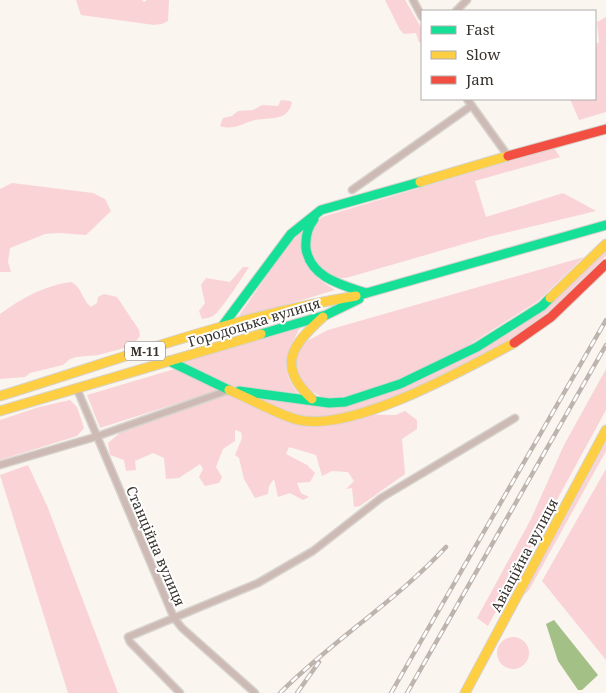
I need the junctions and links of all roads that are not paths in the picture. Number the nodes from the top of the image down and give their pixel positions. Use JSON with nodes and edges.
{"nodes":[{"id":1,"x":414,"y":0,"type":"edge"},
{"id":2,"x":467,"y":0,"type":"edge"},
{"id":3,"x":457,"y":10,"type":"edge"},
{"id":4,"x":421,"y":15,"type":"edge"},
{"id":5,"x":468,"y":100,"type":"edge"},
{"id":6,"x":471,"y":106,"type":"junction"},
{"id":7,"x":606,"y":129,"type":"edge"},
{"id":8,"x":508,"y":156,"type":"junction"},
{"id":9,"x":352,"y":190,"type":"dead end"},
{"id":10,"x":321,"y":210,"type":"junction"},
{"id":11,"x":606,"y":225,"type":"edge"},
{"id":12,"x":606,"y":244,"type":"edge"},
{"id":13,"x":606,"y":264,"type":"edge"},
{"id":14,"x":369,"y":294,"type":"junction"},
{"id":15,"x":326,"y":315,"type":"junction"},
{"id":16,"x":221,"y":328,"type":"junction"},
{"id":17,"x":169,"y":362,"type":"junction"},
{"id":18,"x":77,"y":390,"type":"junction"},
{"id":19,"x":229,"y":390,"type":"junction"},
{"id":20,"x":0,"y":396,"type":"edge"},
{"id":21,"x":312,"y":399,"type":"junction"},
{"id":22,"x":0,"y":411,"type":"edge"},
{"id":23,"x":516,"y":418,"type":"dead end"},
{"id":24,"x":606,"y":430,"type":"edge"},
{"id":25,"x":95,"y":437,"type":"junction"},
{"id":26,"x":0,"y":465,"type":"edge"},
{"id":27,"x":174,"y":618,"type":"junction"},
{"id":28,"x":180,"y":693,"type":"edge"},
{"id":29,"x":255,"y":693,"type":"edge"},
{"id":30,"x":466,"y":693,"type":"edge"}],
"edges":[{"from":1,"to":4,"type":"street"},
{"from":2,"to":3,"type":"street"},
{"from":5,"to":6,"type":"street"},
{"from":6,"to":8,"type":"street"},
{"from":6,"to":9,"type":"street"},
{"from":7,"to":8,"type":"main road"},
{"from":8,"to":10,"type":"main road"},
{"from":10,"to":14,"type":"main road"},
{"from":10,"to":16,"type":"main road"},
{"from":11,"to":14,"type":"main road","name":"Городоцька вулиця","number":"М-11"},
{"from":12,"to":21,"type":"main road"},
{"from":13,"to":19,"type":"main road"},
{"from":14,"to":15,"type":"main road","name":"Городоцька вулиця","number":"М-11"},
{"from":14,"to":16,"type":"main road","name":"Городоцька вулиця","number":"М-11"},
{"from":15,"to":17,"type":"main road","name":"Городоцька вулиця","number":"М-11"},
{"from":15,"to":21,"type":"main road"},
{"from":16,"to":20,"type":"main road","name":"Городоцька вулиця","number":"М-11"},
{"from":17,"to":18,"type":"main road","name":"Городоцька вулиця","number":"М-11"},
{"from":17,"to":19,"type":"main road"},
{"from":18,"to":22,"type":"main road","name":"Городоцька вулиця","number":"М-11"},
{"from":18,"to":25,"type":"street","name":"Станційна вулиця"},
{"from":19,"to":21,"type":"main road"},
{"from":19,"to":25,"type":"street"},
{"from":23,"to":27,"type":"street"},
{"from":24,"to":30,"type":"main road","name":"Авіаційна вулиця"},
{"from":25,"to":26,"type":"street"},
{"from":25,"to":27,"type":"street","name":"Станційна вулиця"},
{"from":27,"to":28,"type":"street"},
{"from":27,"to":29,"type":"street","name":"Станційна вулиця"}]}
